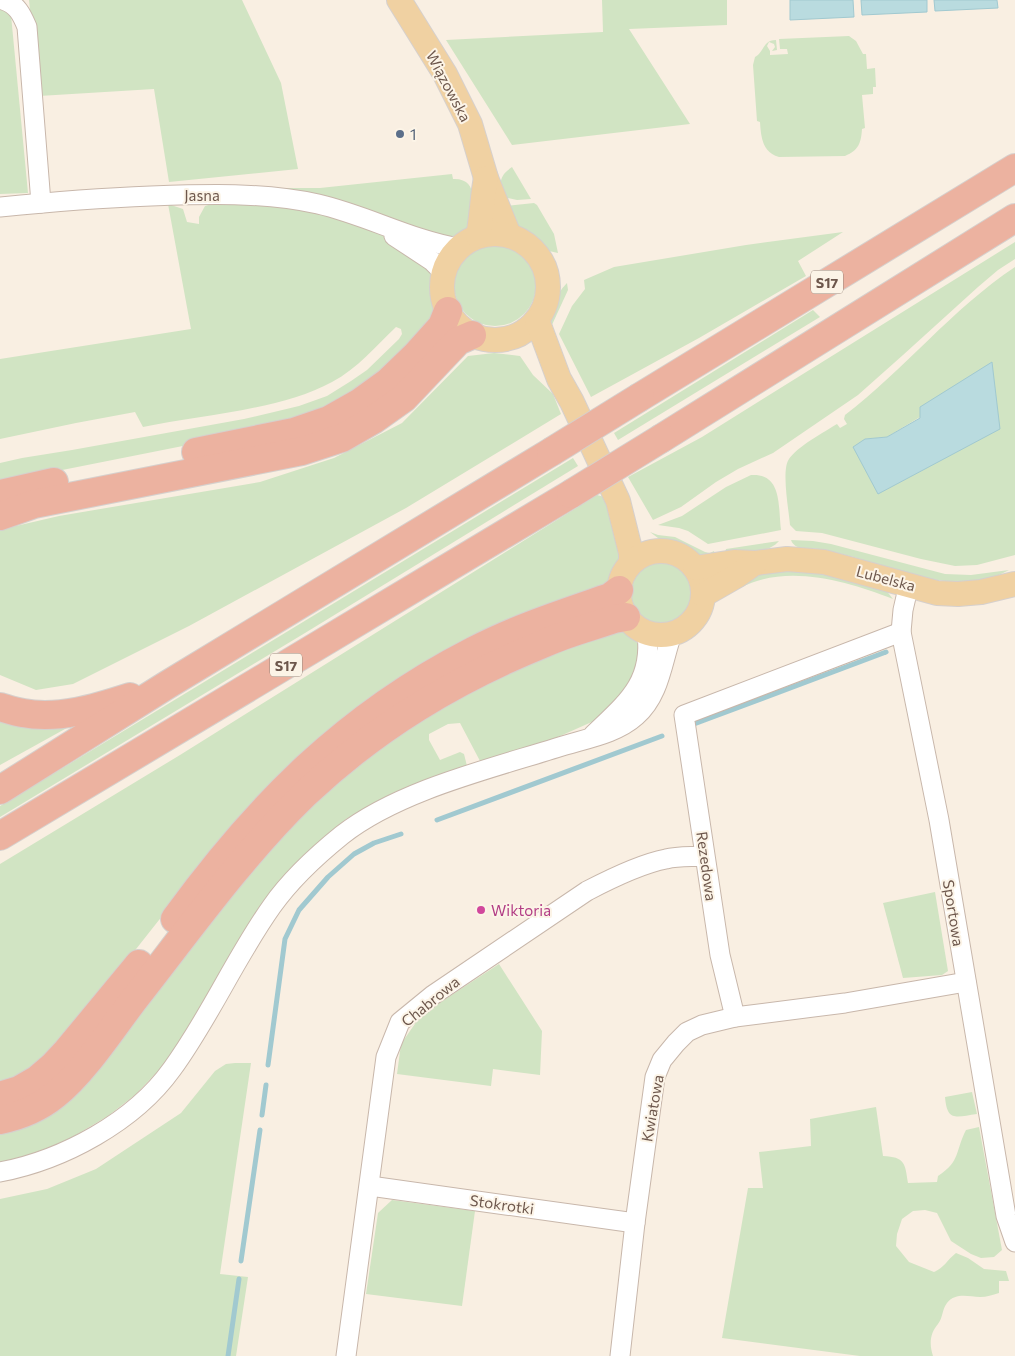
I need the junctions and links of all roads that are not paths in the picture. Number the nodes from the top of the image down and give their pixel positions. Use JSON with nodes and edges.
{"nodes":[{"id":1,"x":3,"y":0,"type":"edge"},
{"id":2,"x":399,"y":0,"type":"edge"},
{"id":3,"x":1015,"y":168,"type":"edge"},
{"id":4,"x":486,"y":178,"type":"junction"},
{"id":5,"x":41,"y":203,"type":"junction"},
{"id":6,"x":0,"y":207,"type":"edge"},
{"id":7,"x":360,"y":216,"type":"junction"},
{"id":8,"x":1015,"y":218,"type":"edge"},
{"id":9,"x":509,"y":235,"type":"junction"},
{"id":10,"x":468,"y":242,"type":"junction"},
{"id":11,"x":444,"y":274,"type":"junction"},
{"id":12,"x":448,"y":311,"type":"junction"},
{"id":13,"x":537,"y":320,"type":"junction"},
{"id":14,"x":472,"y":335,"type":"junction"},
{"id":15,"x":514,"y":337,"type":"junction"},
{"id":16,"x":559,"y":379,"type":"junction"},
{"id":17,"x":0,"y":494,"type":"edge"},
{"id":18,"x":618,"y":501,"type":"junction"},
{"id":19,"x":0,"y":516,"type":"edge"},
{"id":20,"x":657,"y":551,"type":"junction"},
{"id":21,"x":632,"y":563,"type":"junction"},
{"id":22,"x":756,"y":563,"type":"junction"},
{"id":23,"x":695,"y":568,"type":"junction"},
{"id":24,"x":909,"y":584,"type":"junction"},
{"id":25,"x":1015,"y":584,"type":"edge"},
{"id":26,"x":619,"y":590,"type":"junction"},
{"id":27,"x":703,"y":595,"type":"junction"},
{"id":28,"x":626,"y":617,"type":"junction"},
{"id":29,"x":901,"y":632,"type":"junction"},
{"id":30,"x":647,"y":634,"type":"junction"},
{"id":31,"x":672,"y":634,"type":"junction"},
{"id":32,"x":167,"y":685,"type":"junction"},
{"id":33,"x":0,"y":706,"type":"edge"},
{"id":34,"x":590,"y":737,"type":"junction"},
{"id":35,"x":0,"y":790,"type":"edge"},
{"id":36,"x":0,"y":836,"type":"edge"},
{"id":37,"x":704,"y":856,"type":"junction"},
{"id":38,"x":966,"y":982,"type":"junction"},
{"id":39,"x":735,"y":1017,"type":"junction"},
{"id":40,"x":0,"y":1096,"type":"edge"},
{"id":41,"x":0,"y":1120,"type":"edge"},
{"id":42,"x":0,"y":1172,"type":"edge"},
{"id":43,"x":370,"y":1186,"type":"junction"},
{"id":44,"x":634,"y":1223,"type":"junction"},
{"id":45,"x":1015,"y":1242,"type":"edge"},
{"id":46,"x":346,"y":1356,"type":"edge"},
{"id":47,"x":620,"y":1356,"type":"edge"}],
"edges":[{"from":1,"to":5,"type":"street"},
{"from":2,"to":4,"type":"main road","name":"Wiązowska"},
{"from":3,"to":32,"type":"highway","number":"S17","bridge":true},
{"from":4,"to":9,"type":"main road","name":"Wiązowska"},
{"from":4,"to":10,"type":"main road","name":"Wiązowska"},
{"from":5,"to":6,"type":"street","name":"Jasna"},
{"from":5,"to":7,"type":"street","name":"Jasna"},
{"from":7,"to":10,"type":"street","name":"Jasna"},
{"from":7,"to":11,"type":"street","name":"Jasna"},
{"from":8,"to":36,"type":"highway","number":"S17","bridge":true},
{"from":9,"to":10,"type":"main road"},
{"from":9,"to":13,"type":"main road"},
{"from":10,"to":11,"type":"main road"},
{"from":11,"to":12,"type":"main road"},
{"from":12,"to":14,"type":"main road"},
{"from":12,"to":17,"type":"highway"},
{"from":13,"to":15,"type":"main road"},
{"from":13,"to":16,"type":"main road"},
{"from":14,"to":15,"type":"main road"},
{"from":14,"to":19,"type":"highway"},
{"from":15,"to":16,"type":"main road"},
{"from":16,"to":18,"type":"main road"},
{"from":18,"to":20,"type":"main road"},
{"from":18,"to":21,"type":"main road"},
{"from":20,"to":21,"type":"main road"},
{"from":20,"to":23,"type":"main road"},
{"from":21,"to":26,"type":"main road"},
{"from":22,"to":23,"type":"main road","name":"Lubelska"},
{"from":22,"to":24,"type":"main road","name":"Lubelska"},
{"from":22,"to":27,"type":"main road","name":"Lubelska"},
{"from":23,"to":27,"type":"main road"},
{"from":24,"to":25,"type":"main road","name":"Lubelska"},
{"from":24,"to":29,"type":"street","name":"Sportowa"},
{"from":26,"to":28,"type":"main road"},
{"from":26,"to":40,"type":"highway"},
{"from":27,"to":31,"type":"main road"},
{"from":28,"to":30,"type":"main road"},
{"from":28,"to":41,"type":"highway"},
{"from":29,"to":37,"type":"street","name":"Rezedowa"},
{"from":29,"to":38,"type":"street","name":"Sportowa"},
{"from":30,"to":31,"type":"main road"},
{"from":30,"to":34,"type":"street"},
{"from":31,"to":34,"type":"street"},
{"from":32,"to":33,"type":"highway"},
{"from":32,"to":35,"type":"highway","number":"S17"},
{"from":34,"to":42,"type":"street"},
{"from":37,"to":39,"type":"street","name":"Rezedowa"},
{"from":37,"to":43,"type":"street","name":"Chabrowa"},
{"from":38,"to":39,"type":"street","name":"Kwiatowa"},
{"from":38,"to":45,"type":"street","name":"Sportowa"},
{"from":39,"to":44,"type":"street","name":"Kwiatowa"},
{"from":43,"to":44,"type":"street","name":"Stokrotki"},
{"from":43,"to":46,"type":"street","name":"Chabrowa"},
{"from":44,"to":47,"type":"street","name":"Kwiatowa"}]}
